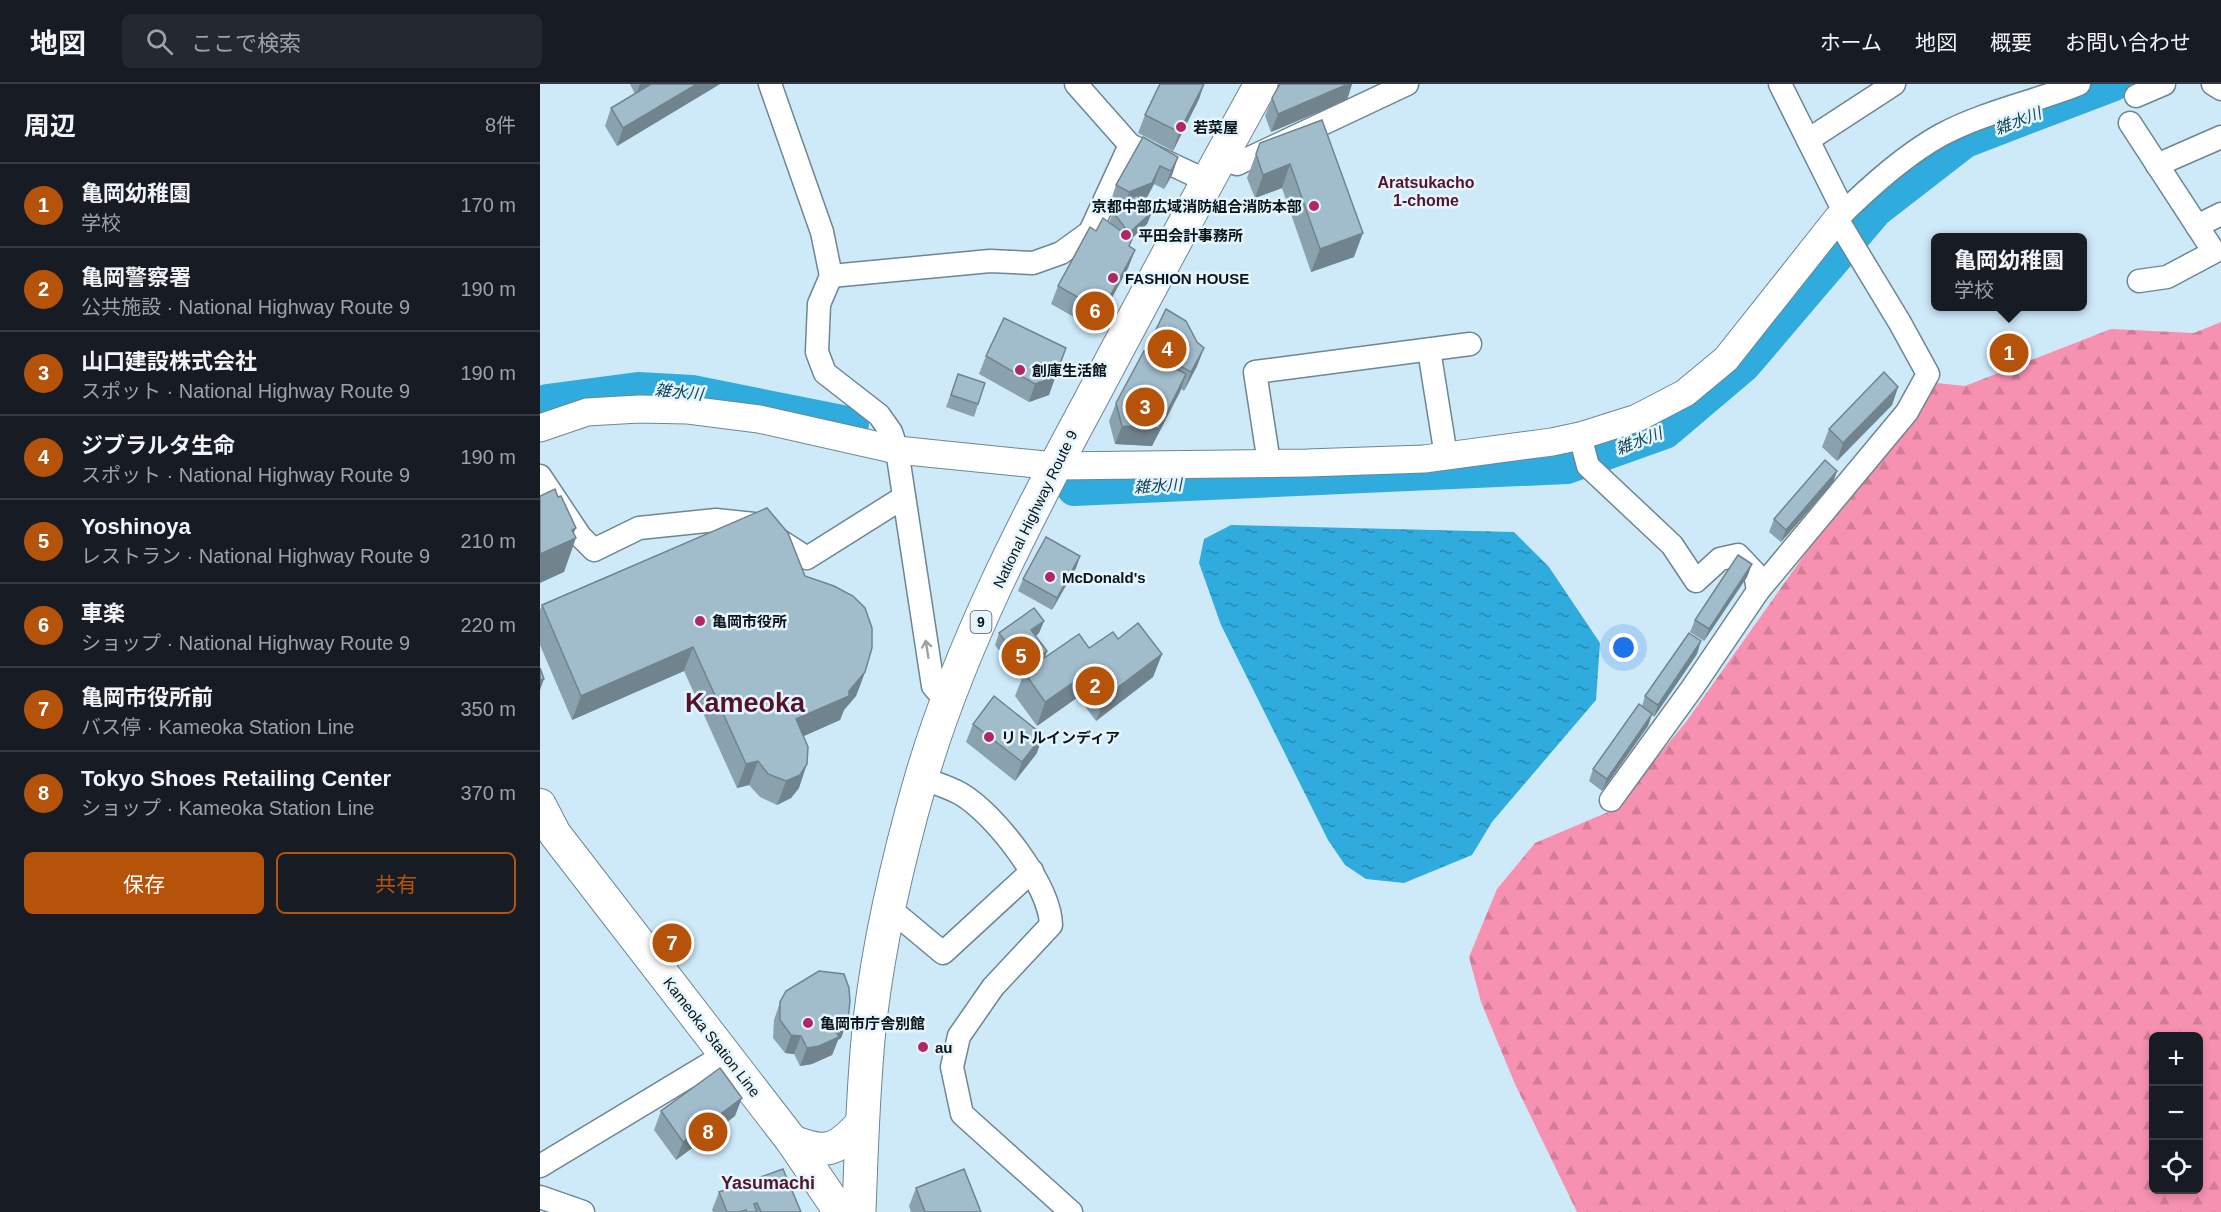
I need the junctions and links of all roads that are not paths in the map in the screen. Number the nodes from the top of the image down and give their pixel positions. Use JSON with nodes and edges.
{"nodes":[{"id":1,"x":770,"y":84,"type":"edge"},
{"id":2,"x":1076,"y":84,"type":"edge"},
{"id":3,"x":1261,"y":84,"type":"edge"},
{"id":4,"x":1407,"y":84,"type":"edge"},
{"id":5,"x":1780,"y":84,"type":"edge"},
{"id":6,"x":1894,"y":84,"type":"edge"},
{"id":7,"x":2079,"y":84,"type":"edge"},
{"id":8,"x":2164,"y":84,"type":"edge"},
{"id":9,"x":2213,"y":84,"type":"edge"},
{"id":10,"x":2221,"y":89,"type":"edge"},
{"id":11,"x":2136,"y":96,"type":"dead end"},
{"id":12,"x":2130,"y":123,"type":"dead end"},
{"id":13,"x":2221,"y":137,"type":"edge"},
{"id":14,"x":1808,"y":140,"type":"junction"},
{"id":15,"x":1130,"y":145,"type":"junction"},
{"id":16,"x":2157,"y":165,"type":"junction"},
{"id":17,"x":1214,"y":170,"type":"junction"},
{"id":18,"x":2221,"y":214,"type":"edge"},
{"id":19,"x":1841,"y":216,"type":"junction"},
{"id":20,"x":2197,"y":226,"type":"junction"},
{"id":21,"x":831,"y":276,"type":"junction"},
{"id":22,"x":2139,"y":281,"type":"dead end"},
{"id":23,"x":1470,"y":344,"type":"dead end"},
{"id":24,"x":1429,"y":350,"type":"junction"},
{"id":25,"x":540,"y":428,"type":"edge"},
{"id":26,"x":1580,"y":436,"type":"junction"},
{"id":27,"x":897,"y":450,"type":"junction"},
{"id":28,"x":1446,"y":456,"type":"junction"},
{"id":29,"x":1269,"y":463,"type":"junction"},
{"id":30,"x":1055,"y":466,"type":"junction"},
{"id":31,"x":540,"y":476,"type":"edge"},
{"id":32,"x":904,"y":497,"type":"junction"},
{"id":33,"x":1758,"y":591,"type":"junction"},
{"id":34,"x":947,"y":702,"type":"junction"},
{"id":35,"x":922,"y":778,"type":"junction"},
{"id":36,"x":1611,"y":800,"type":"dead end"},
{"id":37,"x":540,"y":805,"type":"edge"},
{"id":38,"x":547,"y":838,"type":"edge"},
{"id":39,"x":1032,"y":872,"type":"junction"},
{"id":40,"x":889,"y":908,"type":"junction"},
{"id":41,"x":726,"y":1054,"type":"junction"},
{"id":42,"x":862,"y":1123,"type":"junction"},
{"id":43,"x":792,"y":1141,"type":"junction"},
{"id":44,"x":540,"y":1166,"type":"edge"},
{"id":45,"x":540,"y":1197,"type":"edge"},
{"id":46,"x":583,"y":1212,"type":"edge"},
{"id":47,"x":840,"y":1212,"type":"edge"},
{"id":48,"x":859,"y":1212,"type":"edge"},
{"id":49,"x":1071,"y":1212,"type":"edge"}],
"edges":[{"from":1,"to":21,"type":"street"},
{"from":2,"to":15,"type":"street"},
{"from":3,"to":17,"type":"highway","name":"National Highway Route 9","number":"9"},
{"from":4,"to":17,"type":"street"},
{"from":5,"to":14,"type":"street"},
{"from":6,"to":14,"type":"street"},
{"from":7,"to":19,"type":"street"},
{"from":8,"to":11,"type":"street"},
{"from":9,"to":10,"type":"street"},
{"from":12,"to":16,"type":"street"},
{"from":13,"to":16,"type":"street"},
{"from":14,"to":19,"type":"street"},
{"from":15,"to":17,"type":"street"},
{"from":15,"to":21,"type":"street"},
{"from":16,"to":20,"type":"street"},
{"from":17,"to":30,"type":"highway","name":"National Highway Route 9","number":"9"},
{"from":18,"to":20,"type":"street"},
{"from":19,"to":26,"type":"street"},
{"from":19,"to":33,"type":"street"},
{"from":20,"to":22,"type":"street"},
{"from":21,"to":27,"type":"street"},
{"from":23,"to":24,"type":"street"},
{"from":24,"to":28,"type":"street"},
{"from":24,"to":29,"type":"street"},
{"from":25,"to":27,"type":"street"},
{"from":26,"to":28,"type":"street"},
{"from":26,"to":33,"type":"street"},
{"from":27,"to":30,"type":"street"},
{"from":27,"to":32,"type":"street"},
{"from":28,"to":29,"type":"street"},
{"from":29,"to":30,"type":"street"},
{"from":30,"to":34,"type":"highway","name":"National Highway Route 9","number":"9"},
{"from":31,"to":32,"type":"street"},
{"from":34,"to":32,"type":"street","one_way":true},
{"from":33,"to":36,"type":"street"},
{"from":34,"to":35,"type":"highway","name":"National Highway Route 9","number":"9"},
{"from":35,"to":39,"type":"street"},
{"from":35,"to":40,"type":"highway","name":"National Highway Route 9","number":"9"},
{"from":37,"to":38,"type":"main road","name":"Kameoka Station Line"},
{"from":38,"to":41,"type":"main road","name":"Kameoka Station Line"},
{"from":39,"to":40,"type":"street"},
{"from":39,"to":49,"type":"street"},
{"from":40,"to":42,"type":"highway","name":"National Highway Route 9","number":"9"},
{"from":41,"to":43,"type":"main road","name":"Kameoka Station Line"},
{"from":41,"to":44,"type":"street"},
{"from":42,"to":43,"type":"main road"},
{"from":42,"to":48,"type":"highway","name":"National Highway Route 9","number":"9"},
{"from":43,"to":47,"type":"main road","name":"Kameoka Station Line"},
{"from":45,"to":46,"type":"street"}]}
